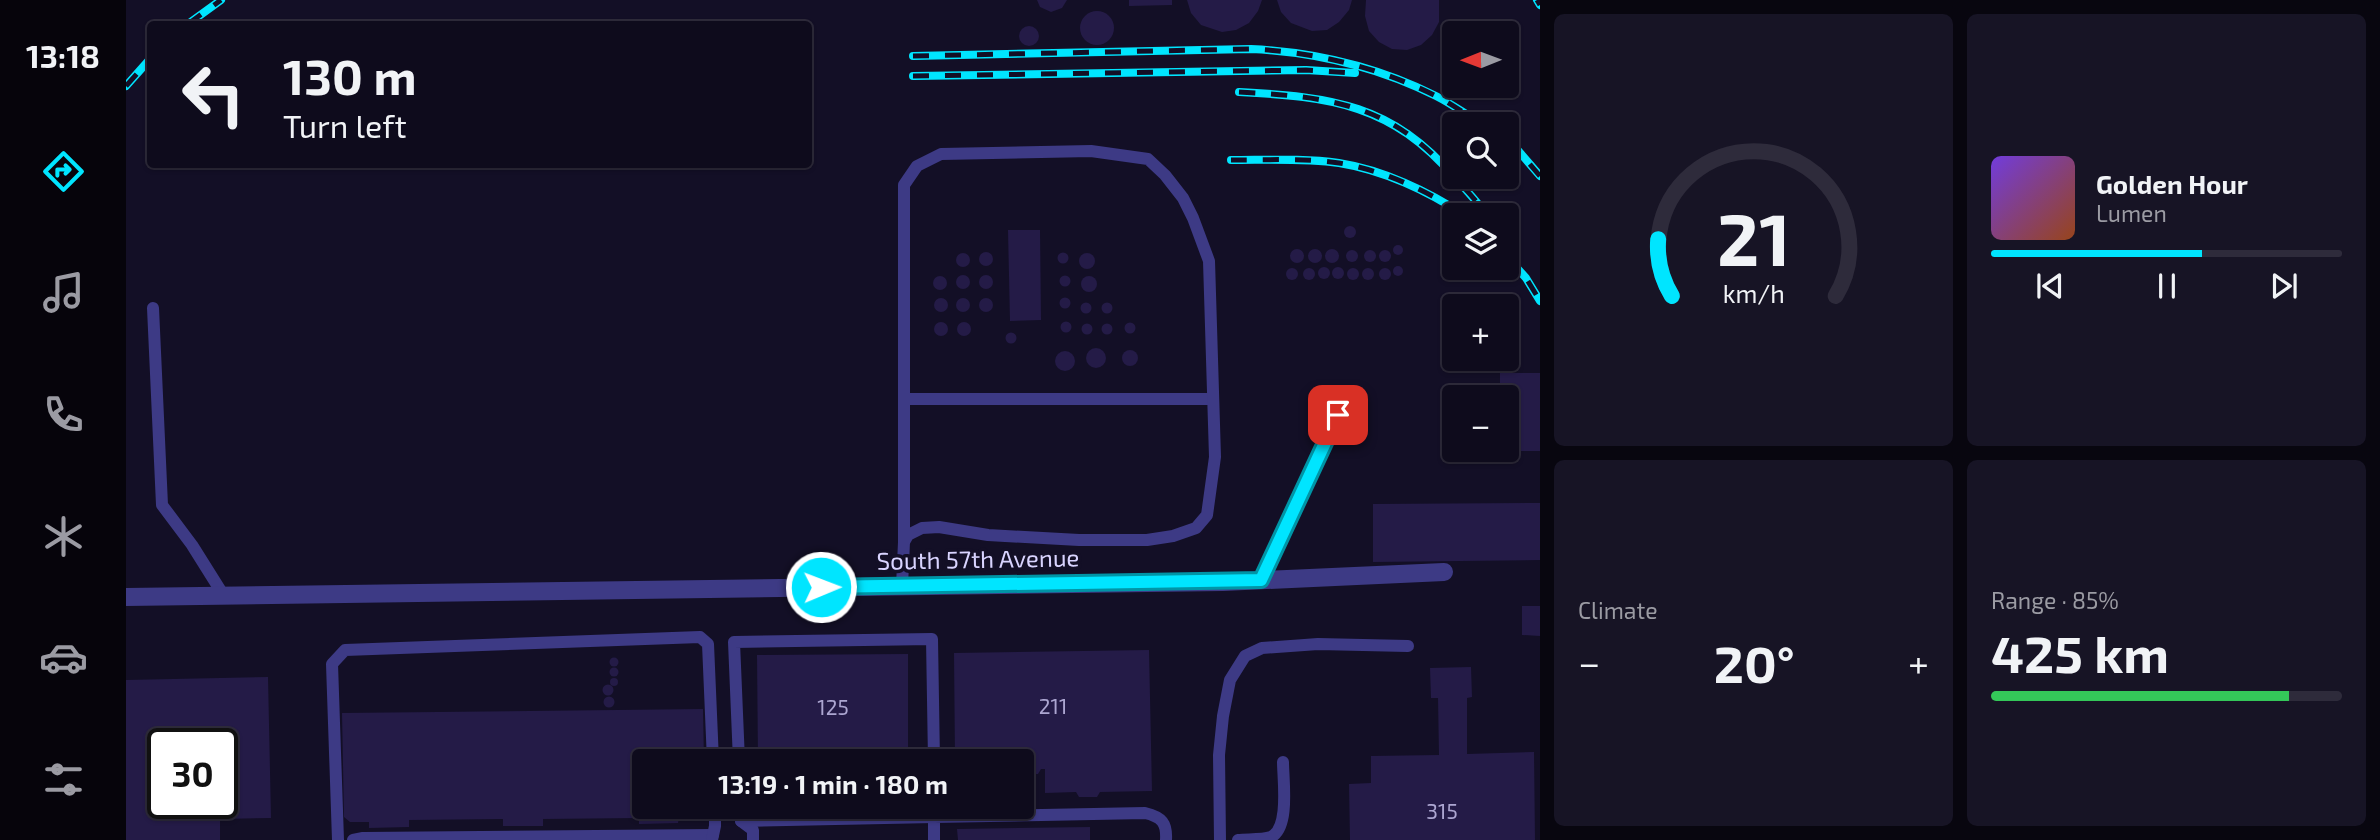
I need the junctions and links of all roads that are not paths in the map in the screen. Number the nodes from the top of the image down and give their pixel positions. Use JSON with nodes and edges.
{"nodes":[{"id":1,"x":153,"y":307,"type":"dead end"},
{"id":2,"x":904,"y":399,"type":"junction"},
{"id":3,"x":1213,"y":399,"type":"junction"},
{"id":4,"x":1338,"y":415,"type":"dead end"},
{"id":5,"x":904,"y":542,"type":"junction"},
{"id":6,"x":1444,"y":572,"type":"dead end"},
{"id":7,"x":1261,"y":580,"type":"junction"},
{"id":8,"x":902,"y":586,"type":"junction"},
{"id":9,"x":223,"y":596,"type":"junction"},
{"id":10,"x":126,"y":597,"type":"edge"},
{"id":11,"x":1408,"y":646,"type":"dead end"},
{"id":12,"x":712,"y":749,"type":"edge"},
{"id":13,"x":738,"y":749,"type":"edge"},
{"id":14,"x":934,"y":749,"type":"edge"},
{"id":15,"x":1283,"y":762,"type":"dead end"},
{"id":16,"x":1034,"y":812,"type":"edge"},
{"id":17,"x":715,"y":819,"type":"edge"},
{"id":18,"x":784,"y":819,"type":"edge"},
{"id":19,"x":934,"y":819,"type":"edge"},
{"id":20,"x":741,"y":821,"type":"joint"},
{"id":21,"x":712,"y":837,"type":"edge"},
{"id":22,"x":338,"y":840,"type":"edge"},
{"id":23,"x":353,"y":840,"type":"edge"},
{"id":24,"x":752,"y":840,"type":"edge"},
{"id":25,"x":934,"y":840,"type":"edge"},
{"id":26,"x":1166,"y":840,"type":"edge"},
{"id":27,"x":1220,"y":840,"type":"edge"},
{"id":28,"x":1237,"y":840,"type":"edge"}],
"edges":[{"from":1,"to":9,"type":"lane"},
{"from":2,"to":3,"type":"lane"},
{"from":2,"to":3,"type":"lane"},
{"from":2,"to":5,"type":"lane"},
{"from":3,"to":5,"type":"lane"},
{"from":4,"to":7,"type":"lane"},
{"from":5,"to":8,"type":"lane"},
{"from":6,"to":7,"type":"street","name":"South 57th Avenue"},
{"from":7,"to":8,"type":"street","name":"South 57th Avenue"},
{"from":8,"to":9,"type":"street","name":"South 57th Avenue"},
{"from":9,"to":10,"type":"street","name":"South 57th Avenue"},
{"from":11,"to":27,"type":"lane"},
{"from":12,"to":22,"type":"lane"},
{"from":13,"to":14,"type":"lane"},
{"from":15,"to":28,"type":"lane"},
{"from":16,"to":26,"type":"lane"},
{"from":17,"to":21,"type":"lane"},
{"from":18,"to":20,"type":"lane"},
{"from":19,"to":25,"type":"lane"},
{"from":20,"to":24,"type":"lane"},
{"from":21,"to":23,"type":"lane"}]}
